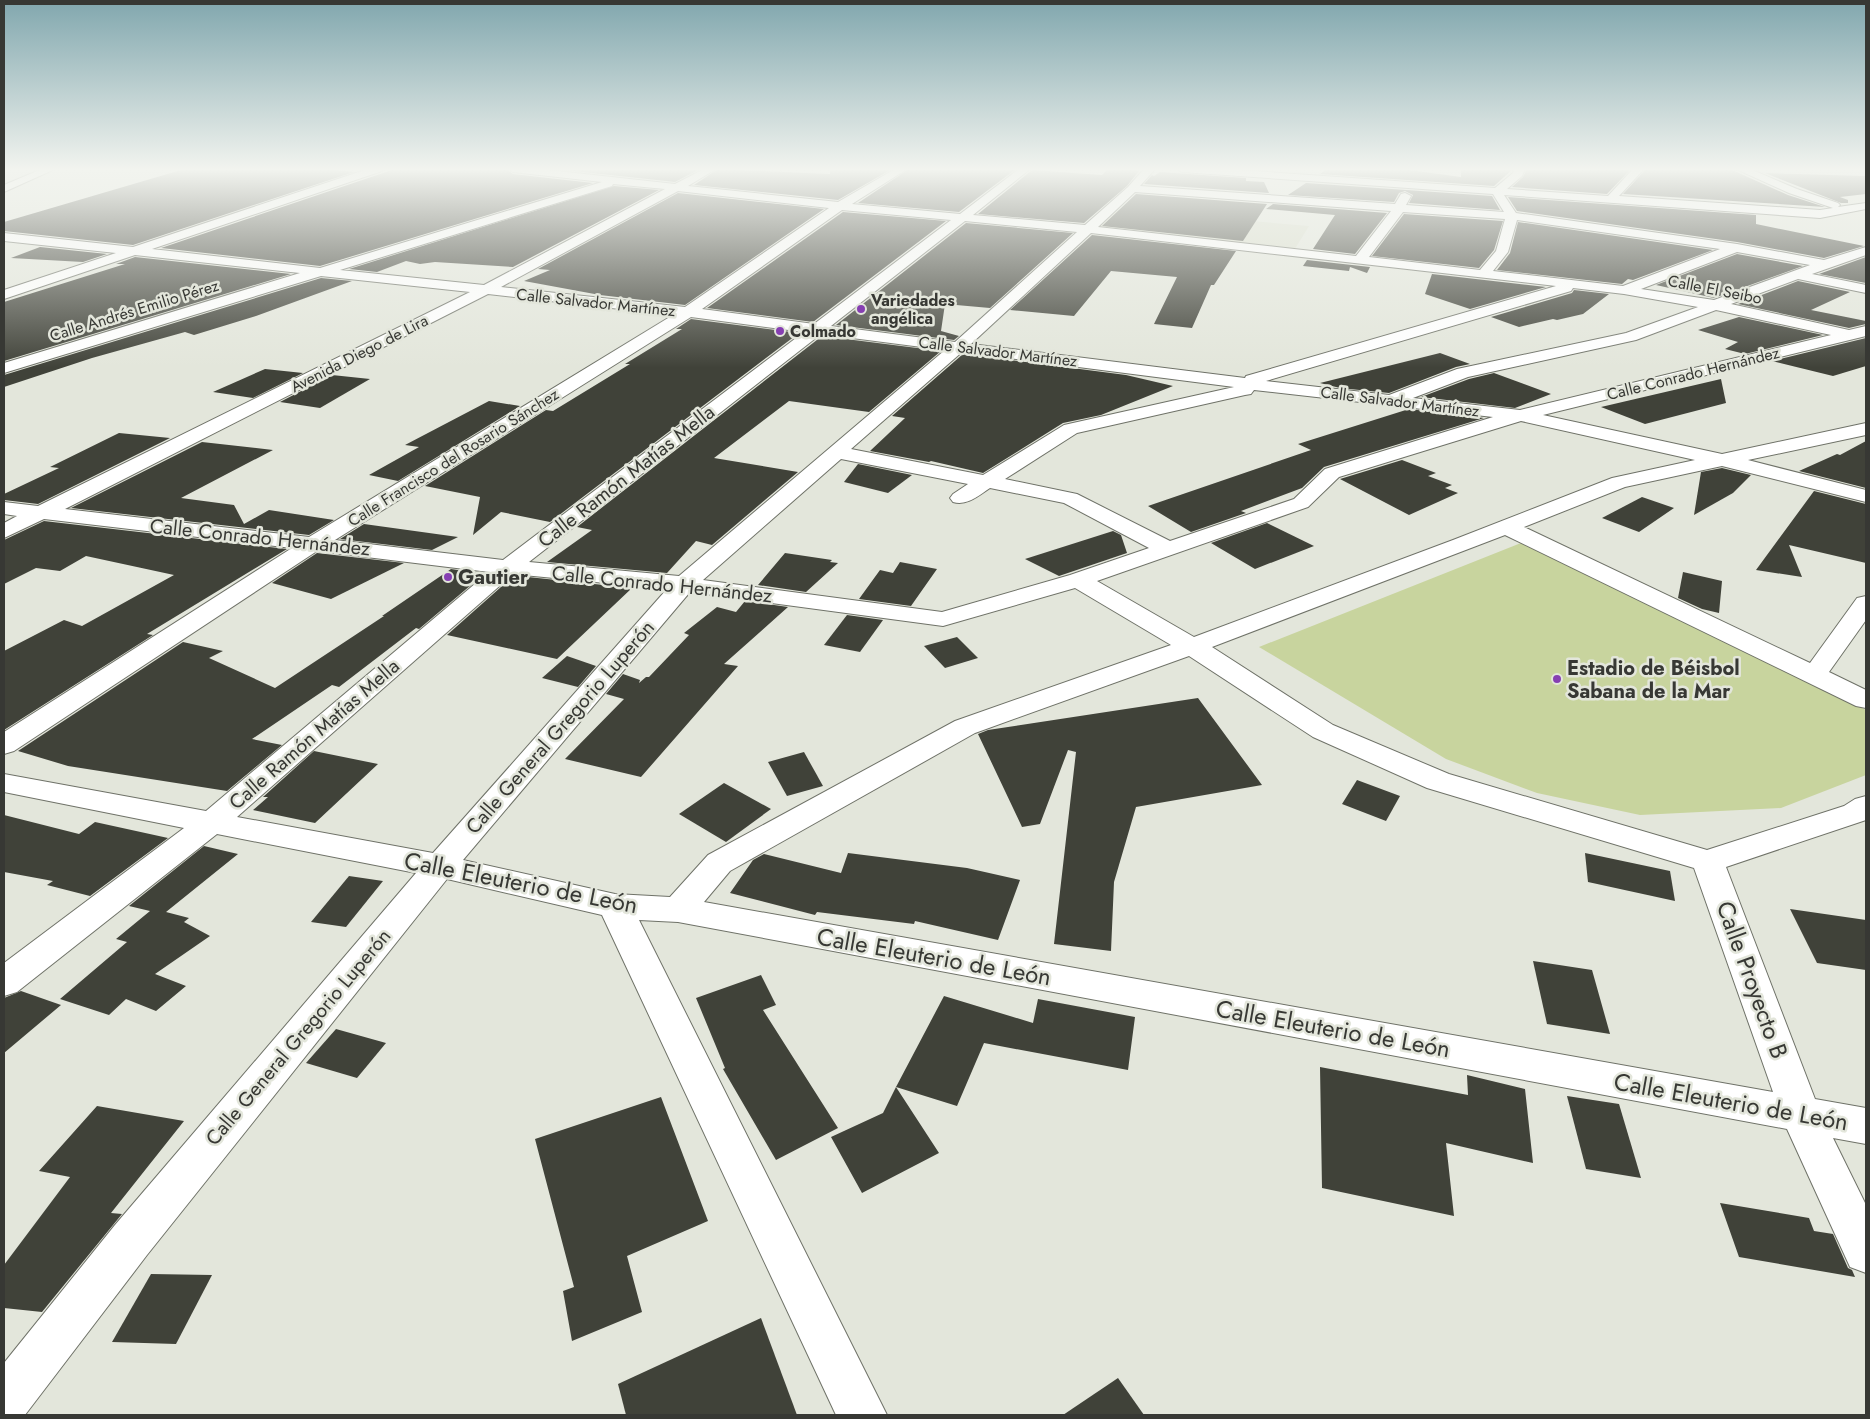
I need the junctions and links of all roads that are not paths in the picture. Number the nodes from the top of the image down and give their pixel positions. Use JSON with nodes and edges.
{"nodes":[{"id":1,"x":181,"y":235,"type":"edge"},
{"id":2,"x":437,"y":235,"type":"edge"},
{"id":3,"x":586,"y":235,"type":"edge"},
{"id":4,"x":798,"y":235,"type":"edge"},
{"id":5,"x":938,"y":235,"type":"edge"},
{"id":6,"x":1079,"y":235,"type":"edge"},
{"id":7,"x":1141,"y":235,"type":"edge"},
{"id":8,"x":1381,"y":235,"type":"edge"},
{"id":9,"x":1507,"y":235,"type":"edge"},
{"id":10,"x":1647,"y":235,"type":"edge"},
{"id":11,"x":4,"y":237,"type":"edge"},
{"id":12,"x":1737,"y":248,"type":"junction"},
{"id":13,"x":134,"y":251,"type":"junction"},
{"id":14,"x":1866,"y":251,"type":"edge"},
{"id":15,"x":1359,"y":260,"type":"junction"},
{"id":16,"x":1825,"y":264,"type":"junction"},
{"id":17,"x":315,"y":272,"type":"junction"},
{"id":18,"x":1484,"y":273,"type":"junction"},
{"id":19,"x":1799,"y":275,"type":"junction"},
{"id":20,"x":1577,"y":285,"type":"junction"},
{"id":21,"x":1866,"y":289,"type":"edge"},
{"id":22,"x":484,"y":290,"type":"junction"},
{"id":23,"x":1624,"y":290,"type":"junction"},
{"id":24,"x":4,"y":295,"type":"edge"},
{"id":25,"x":1715,"y":305,"type":"junction"},
{"id":26,"x":688,"y":312,"type":"junction"},
{"id":27,"x":817,"y":328,"type":"junction"},
{"id":28,"x":1861,"y":334,"type":"edge"},
{"id":29,"x":959,"y":346,"type":"junction"},
{"id":30,"x":4,"y":368,"type":"edge"},
{"id":31,"x":1242,"y":383,"type":"junction"},
{"id":32,"x":1263,"y":386,"type":"junction"},
{"id":33,"x":1393,"y":400,"type":"junction"},
{"id":34,"x":1520,"y":415,"type":"junction"},
{"id":35,"x":1866,"y":428,"type":"edge"},
{"id":36,"x":837,"y":452,"type":"junction"},
{"id":37,"x":1723,"y":460,"type":"junction"},
{"id":38,"x":987,"y":481,"type":"junction"},
{"id":39,"x":1866,"y":496,"type":"edge"},
{"id":40,"x":960,"y":498,"type":"dead end"},
{"id":41,"x":4,"y":508,"type":"edge"},
{"id":42,"x":42,"y":513,"type":"junction"},
{"id":43,"x":1506,"y":527,"type":"junction"},
{"id":44,"x":4,"y":531,"type":"edge"},
{"id":45,"x":315,"y":543,"type":"junction"},
{"id":46,"x":1168,"y":548,"type":"junction"},
{"id":47,"x":508,"y":567,"type":"junction"},
{"id":48,"x":1078,"y":580,"type":"junction"},
{"id":49,"x":684,"y":584,"type":"junction"},
{"id":50,"x":1866,"y":603,"type":"edge"},
{"id":51,"x":1192,"y":646,"type":"junction"},
{"id":52,"x":1814,"y":675,"type":"junction"},
{"id":53,"x":1866,"y":700,"type":"edge"},
{"id":54,"x":4,"y":745,"type":"edge"},
{"id":55,"x":4,"y":784,"type":"edge"},
{"id":56,"x":1866,"y":806,"type":"edge"},
{"id":57,"x":212,"y":822,"type":"junction"},
{"id":58,"x":1708,"y":860,"type":"junction"},
{"id":59,"x":440,"y":866,"type":"junction"},
{"id":60,"x":615,"y":906,"type":"junction"},
{"id":61,"x":678,"y":910,"type":"junction"},
{"id":62,"x":4,"y":982,"type":"edge"},
{"id":63,"x":1801,"y":1114,"type":"junction"},
{"id":64,"x":1866,"y":1126,"type":"edge"},
{"id":65,"x":1866,"y":1252,"type":"edge"},
{"id":66,"x":4,"y":1402,"type":"edge"},
{"id":67,"x":862,"y":1415,"type":"edge"}],
"edges":[{"from":1,"to":13,"type":"street"},
{"from":2,"to":17,"type":"street","name":"Calle Andrés Emilio Pérez"},
{"from":3,"to":22,"type":"street","name":"Avenida Diego de Lira"},
{"from":4,"to":26,"type":"street","name":"Calle Francisco del Rosario Sánchez"},
{"from":5,"to":27,"type":"street","name":"Calle Ramón Matías Mella"},
{"from":6,"to":29,"type":"street","name":"Calle General Gregorio Luperón"},
{"from":7,"to":15,"type":"street","name":"Calle El Seibo"},
{"from":8,"to":15,"type":"street"},
{"from":9,"to":18,"type":"street"},
{"from":10,"to":12,"type":"street"},
{"from":11,"to":13,"type":"street","name":"Calle Salvador Martínez"},
{"from":12,"to":16,"type":"street"},
{"from":12,"to":23,"type":"street"},
{"from":13,"to":17,"type":"street","name":"Calle Salvador Martínez"},
{"from":13,"to":24,"type":"street"},
{"from":14,"to":16,"type":"street"},
{"from":15,"to":18,"type":"street","name":"Calle El Seibo"},
{"from":16,"to":19,"type":"street"},
{"from":17,"to":22,"type":"street","name":"Calle Salvador Martínez"},
{"from":17,"to":30,"type":"street","name":"Calle Andrés Emilio Pérez"},
{"from":18,"to":20,"type":"street","name":"Calle El Seibo"},
{"from":19,"to":21,"type":"street"},
{"from":19,"to":25,"type":"street"},
{"from":20,"to":23,"type":"street","name":"Calle El Seibo"},
{"from":20,"to":31,"type":"street"},
{"from":22,"to":26,"type":"street","name":"Calle Salvador Martínez"},
{"from":22,"to":42,"type":"street","name":"Avenida Diego de Lira"},
{"from":23,"to":25,"type":"street","name":"Calle El Seibo"},
{"from":25,"to":28,"type":"street","name":"Calle El Seibo"},
{"from":25,"to":33,"type":"street"},
{"from":26,"to":27,"type":"street","name":"Calle Salvador Martínez"},
{"from":26,"to":45,"type":"street","name":"Calle Francisco del Rosario Sánchez"},
{"from":27,"to":29,"type":"street","name":"Calle Salvador Martínez"},
{"from":27,"to":47,"type":"street","name":"Calle Ramón Matías Mella"},
{"from":28,"to":34,"type":"street","name":"Calle Conrado Hernández"},
{"from":29,"to":31,"type":"street","name":"Calle Salvador Martínez"},
{"from":29,"to":36,"type":"street","name":"Calle General Gregorio Luperón"},
{"from":31,"to":32,"type":"street","name":"Calle Salvador Martínez"},
{"from":32,"to":33,"type":"street","name":"Calle Salvador Martínez"},
{"from":32,"to":38,"type":"street"},
{"from":33,"to":34,"type":"street","name":"Calle Salvador Martínez"},
{"from":34,"to":37,"type":"street","name":"Calle Salvador Martínez"},
{"from":34,"to":46,"type":"street","name":"Calle Conrado Hernández"},
{"from":35,"to":37,"type":"street"},
{"from":36,"to":38,"type":"street"},
{"from":36,"to":49,"type":"street","name":"Calle General Gregorio Luperón"},
{"from":37,"to":39,"type":"street","name":"Calle Salvador Martínez"},
{"from":37,"to":43,"type":"street"},
{"from":38,"to":40,"type":"street"},
{"from":38,"to":46,"type":"street"},
{"from":41,"to":42,"type":"street","name":"Calle Conrado Hernández"},
{"from":42,"to":44,"type":"street","name":"Avenida Diego de Lira"},
{"from":42,"to":45,"type":"street","name":"Calle Conrado Hernández"},
{"from":43,"to":51,"type":"street"},
{"from":43,"to":52,"type":"street"},
{"from":45,"to":47,"type":"street","name":"Calle Conrado Hernández"},
{"from":45,"to":54,"type":"street","name":"Calle Francisco del Rosario Sánchez"},
{"from":46,"to":48,"type":"street","name":"Calle Conrado Hernández"},
{"from":47,"to":49,"type":"street","name":"Calle Conrado Hernández"},
{"from":47,"to":57,"type":"street","name":"Calle Ramón Matías Mella"},
{"from":48,"to":49,"type":"street","name":"Calle Conrado Hernández"},
{"from":48,"to":51,"type":"street"},
{"from":49,"to":59,"type":"street","name":"Calle General Gregorio Luperón"},
{"from":50,"to":52,"type":"street"},
{"from":51,"to":58,"type":"street"},
{"from":51,"to":61,"type":"street"},
{"from":52,"to":53,"type":"street"},
{"from":55,"to":57,"type":"street","name":"Calle Eleuterio de León"},
{"from":56,"to":58,"type":"street"},
{"from":57,"to":59,"type":"street","name":"Calle Eleuterio de León"},
{"from":57,"to":62,"type":"street","name":"Calle Ramón Matías Mella"},
{"from":58,"to":63,"type":"street","name":"Calle Proyecto B"},
{"from":59,"to":60,"type":"street","name":"Calle Eleuterio de León"},
{"from":59,"to":66,"type":"street","name":"Calle General Gregorio Luperón"},
{"from":60,"to":61,"type":"street","name":"Calle Eleuterio de León"},
{"from":60,"to":67,"type":"street"},
{"from":61,"to":63,"type":"street","name":"Calle Eleuterio de León"},
{"from":63,"to":64,"type":"street","name":"Calle Eleuterio de León"},
{"from":63,"to":65,"type":"street","name":"Calle Proyecto B"}]}
